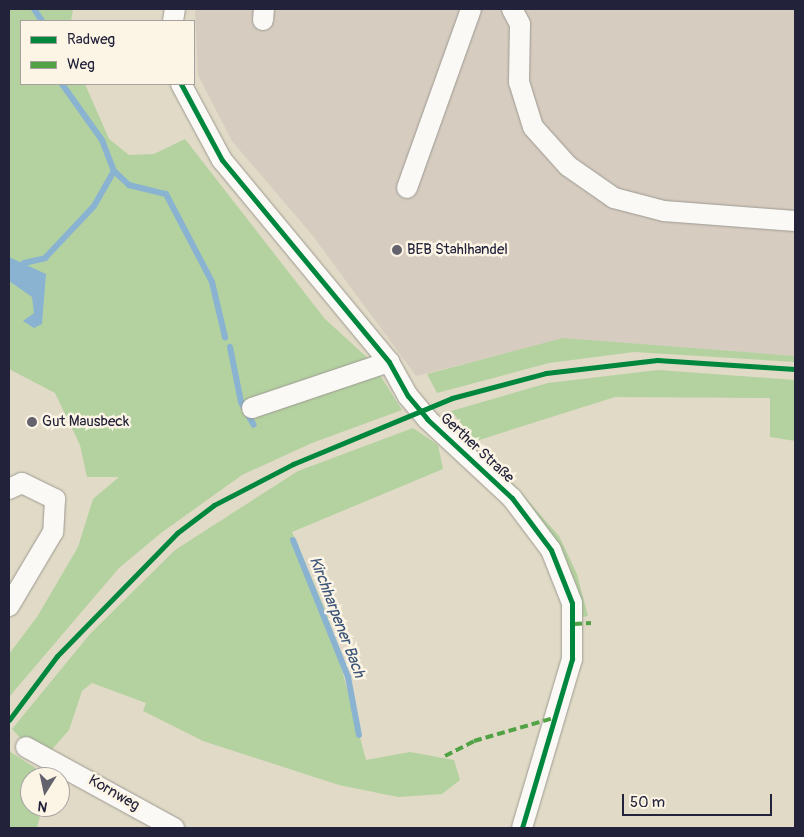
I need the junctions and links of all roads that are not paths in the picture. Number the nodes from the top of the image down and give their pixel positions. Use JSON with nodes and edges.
{"nodes":[{"id":1,"x":471,"y":9,"type":"edge"},
{"id":2,"x":512,"y":9,"type":"edge"},
{"id":3,"x":181,"y":85,"type":"edge"},
{"id":4,"x":407,"y":188,"type":"dead end"},
{"id":5,"x":795,"y":221,"type":"edge"},
{"id":6,"x":389,"y":362,"type":"junction"},
{"id":7,"x":252,"y":408,"type":"dead end"},
{"id":8,"x":9,"y":488,"type":"edge"},
{"id":9,"x":9,"y":606,"type":"edge"},
{"id":10,"x":26,"y":747,"type":"dead end"},
{"id":11,"x":174,"y":828,"type":"edge"},
{"id":12,"x":522,"y":828,"type":"edge"}],
"edges":[{"from":1,"to":4,"type":"street"},
{"from":2,"to":5,"type":"street"},
{"from":3,"to":6,"type":"street","name":"Gerther Straße"},
{"from":6,"to":7,"type":"street"},
{"from":6,"to":12,"type":"street","name":"Gerther Straße"},
{"from":8,"to":9,"type":"street"},
{"from":10,"to":11,"type":"street","name":"Kornweg"}]}
